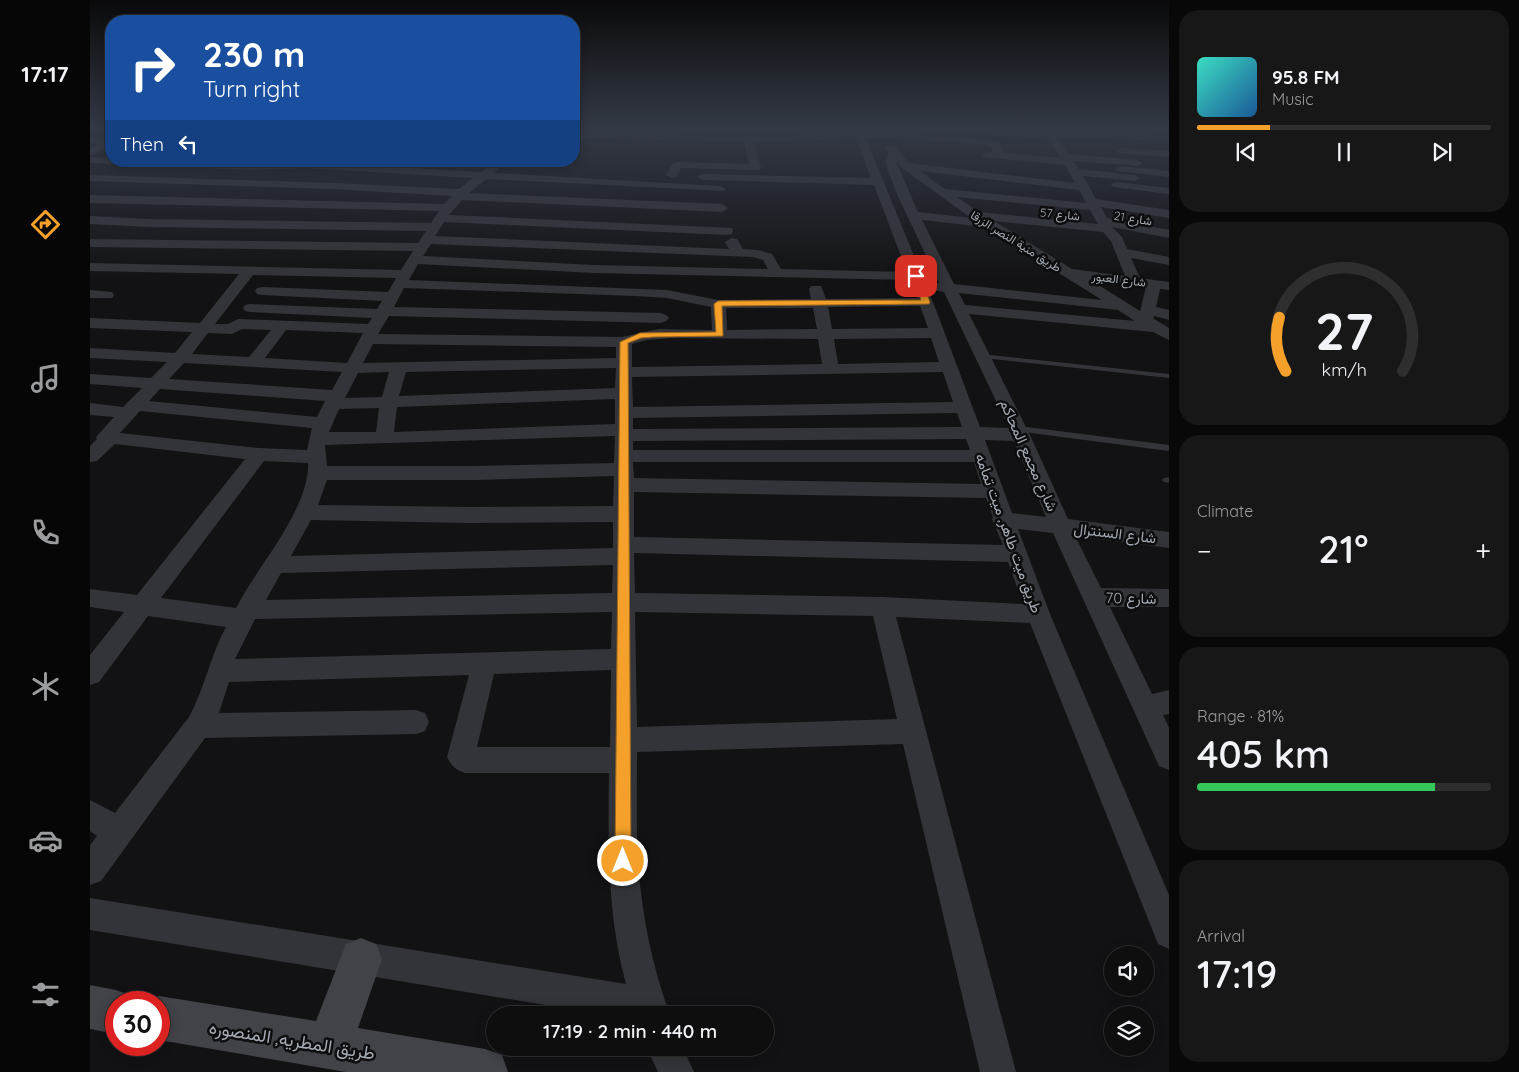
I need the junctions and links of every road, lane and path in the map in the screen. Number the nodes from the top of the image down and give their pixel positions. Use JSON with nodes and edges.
{"nodes":[{"id":1,"x":115,"y":179,"type":"edge"},
{"id":2,"x":350,"y":179,"type":"edge"},
{"id":3,"x":489,"y":179,"type":"edge"},
{"id":4,"x":682,"y":179,"type":"edge"},
{"id":5,"x":850,"y":179,"type":"edge"},
{"id":6,"x":877,"y":179,"type":"edge"},
{"id":7,"x":897,"y":179,"type":"edge"},
{"id":8,"x":923,"y":179,"type":"edge"},
{"id":9,"x":968,"y":179,"type":"edge"},
{"id":10,"x":1060,"y":179,"type":"edge"},
{"id":11,"x":1079,"y":181,"type":"edge"},
{"id":12,"x":926,"y":182,"type":"junction"},
{"id":13,"x":213,"y":183,"type":"junction"},
{"id":14,"x":969,"y":185,"type":"junction"},
{"id":15,"x":90,"y":189,"type":"edge"},
{"id":16,"x":126,"y":190,"type":"dead end"},
{"id":17,"x":1169,"y":191,"type":"edge"},
{"id":18,"x":941,"y":192,"type":"junction"},
{"id":19,"x":721,"y":194,"type":"junction"},
{"id":20,"x":90,"y":199,"type":"edge"},
{"id":21,"x":571,"y":202,"type":"junction"},
{"id":22,"x":1169,"y":202,"type":"edge"},
{"id":23,"x":187,"y":203,"type":"junction"},
{"id":24,"x":959,"y":204,"type":"junction"},
{"id":25,"x":1016,"y":205,"type":"junction"},
{"id":26,"x":1169,"y":214,"type":"edge"},
{"id":27,"x":975,"y":215,"type":"junction"},
{"id":28,"x":913,"y":216,"type":"junction"},
{"id":29,"x":1078,"y":216,"type":"junction"},
{"id":30,"x":90,"y":220,"type":"edge"},
{"id":31,"x":987,"y":223,"type":"junction"},
{"id":32,"x":1169,"y":223,"type":"edge"},
{"id":33,"x":561,"y":224,"type":"junction"},
{"id":34,"x":644,"y":228,"type":"junction"},
{"id":35,"x":727,"y":231,"type":"junction"},
{"id":36,"x":1169,"y":234,"type":"edge"},
{"id":37,"x":90,"y":243,"type":"edge"},
{"id":38,"x":123,"y":244,"type":"junction"},
{"id":39,"x":639,"y":250,"type":"junction"},
{"id":40,"x":421,"y":253,"type":"junction"},
{"id":41,"x":738,"y":253,"type":"junction"},
{"id":42,"x":1125,"y":258,"type":"junction"},
{"id":43,"x":92,"y":268,"type":"edge"},
{"id":44,"x":636,"y":270,"type":"junction"},
{"id":45,"x":249,"y":271,"type":"junction"},
{"id":46,"x":276,"y":272,"type":"junction"},
{"id":47,"x":1068,"y":273,"type":"junction"},
{"id":48,"x":776,"y":274,"type":"junction"},
{"id":49,"x":811,"y":275,"type":"junction"},
{"id":50,"x":1134,"y":280,"type":"junction"},
{"id":51,"x":1169,"y":286,"type":"edge"},
{"id":52,"x":920,"y":288,"type":"junction"},
{"id":53,"x":950,"y":289,"type":"junction"},
{"id":54,"x":262,"y":292,"type":"junction"},
{"id":55,"x":636,"y":292,"type":"junction"},
{"id":56,"x":1160,"y":292,"type":"edge"},
{"id":57,"x":90,"y":294,"type":"edge"},
{"id":58,"x":106,"y":295,"type":"dead end"},
{"id":59,"x":1058,"y":300,"type":"junction"},
{"id":60,"x":1169,"y":300,"type":"edge"},
{"id":61,"x":820,"y":303,"type":"junction"},
{"id":62,"x":718,"y":304,"type":"junction"},
{"id":63,"x":1123,"y":306,"type":"junction"},
{"id":64,"x":250,"y":308,"type":"junction"},
{"id":65,"x":961,"y":309,"type":"junction"},
{"id":66,"x":1169,"y":315,"type":"edge"},
{"id":67,"x":661,"y":318,"type":"dead end"},
{"id":68,"x":1066,"y":319,"type":"junction"},
{"id":69,"x":90,"y":323,"type":"edge"},
{"id":70,"x":238,"y":324,"type":"junction"},
{"id":71,"x":281,"y":326,"type":"junction"},
{"id":72,"x":203,"y":328,"type":"junction"},
{"id":73,"x":937,"y":333,"type":"junction"},
{"id":74,"x":824,"y":334,"type":"junction"},
{"id":75,"x":720,"y":335,"type":"junction"},
{"id":76,"x":90,"y":353,"type":"edge"},
{"id":77,"x":984,"y":356,"type":"junction"},
{"id":78,"x":180,"y":358,"type":"junction"},
{"id":79,"x":254,"y":362,"type":"junction"},
{"id":80,"x":399,"y":366,"type":"junction"},
{"id":81,"x":949,"y":367,"type":"junction"},
{"id":82,"x":352,"y":368,"type":"junction"},
{"id":83,"x":831,"y":369,"type":"junction"},
{"id":84,"x":1169,"y":376,"type":"edge"},
{"id":85,"x":90,"y":378,"type":"edge"},
{"id":86,"x":157,"y":383,"type":"junction"},
{"id":87,"x":334,"y":400,"type":"junction"},
{"id":88,"x":389,"y":402,"type":"junction"},
{"id":89,"x":963,"y":407,"type":"junction"},
{"id":90,"x":90,"y":409,"type":"edge"},
{"id":91,"x":132,"y":409,"type":"junction"},
{"id":92,"x":624,"y":416,"type":"junction"},
{"id":93,"x":1020,"y":432,"type":"junction"},
{"id":94,"x":972,"y":433,"type":"junction"},
{"id":95,"x":110,"y":438,"type":"junction"},
{"id":96,"x":384,"y":438,"type":"junction"},
{"id":97,"x":319,"y":448,"type":"junction"},
{"id":98,"x":1169,"y":448,"type":"edge"},
{"id":99,"x":259,"y":454,"type":"junction"},
{"id":100,"x":90,"y":456,"type":"edge"},
{"id":101,"x":981,"y":456,"type":"junction"},
{"id":102,"x":993,"y":491,"type":"junction"},
{"id":103,"x":305,"y":512,"type":"junction"},
{"id":104,"x":623,"y":514,"type":"junction"},
{"id":105,"x":1002,"y":519,"type":"junction"},
{"id":106,"x":1060,"y":526,"type":"junction"},
{"id":107,"x":1169,"y":540,"type":"edge"},
{"id":108,"x":624,"y":551,"type":"junction"},
{"id":109,"x":1016,"y":554,"type":"junction"},
{"id":110,"x":274,"y":565,"type":"junction"},
{"id":111,"x":1093,"y":597,"type":"junction"},
{"id":112,"x":90,"y":598,"type":"edge"},
{"id":113,"x":1169,"y":598,"type":"edge"},
{"id":114,"x":624,"y":602,"type":"junction"},
{"id":115,"x":141,"y":606,"type":"junction"},
{"id":116,"x":882,"y":607,"type":"junction"},
{"id":117,"x":245,"y":614,"type":"junction"},
{"id":118,"x":1038,"y":614,"type":"junction"},
{"id":119,"x":623,"y":659,"type":"junction"},
{"id":120,"x":484,"y":663,"type":"junction"},
{"id":121,"x":219,"y":671,"type":"junction"},
{"id":122,"x":90,"y":674,"type":"edge"},
{"id":123,"x":1157,"y":705,"type":"edge"},
{"id":124,"x":416,"y":722,"type":"dead end"},
{"id":125,"x":198,"y":726,"type":"junction"},
{"id":126,"x":913,"y":731,"type":"junction"},
{"id":127,"x":623,"y":750,"type":"junction"},
{"id":128,"x":1169,"y":756,"type":"edge"},
{"id":129,"x":90,"y":814,"type":"edge"},
{"id":130,"x":119,"y":833,"type":"junction"},
{"id":131,"x":90,"y":870,"type":"edge"},
{"id":132,"x":90,"y":914,"type":"edge"},
{"id":133,"x":1169,"y":933,"type":"edge"},
{"id":134,"x":361,"y":959,"type":"junction"},
{"id":135,"x":628,"y":1006,"type":"edge"},
{"id":136,"x":650,"y":1006,"type":"edge"},
{"id":137,"x":90,"y":1008,"type":"edge"},
{"id":138,"x":105,"y":1010,"type":"edge"},
{"id":139,"x":170,"y":1020,"type":"edge"},
{"id":140,"x":329,"y":1046,"type":"junction"},
{"id":141,"x":669,"y":1056,"type":"edge"},
{"id":142,"x":485,"y":1072,"type":"edge"},
{"id":143,"x":676,"y":1072,"type":"edge"},
{"id":144,"x":998,"y":1072,"type":"edge"}],
"edges":[{"from":1,"to":13,"type":"street"},
{"from":2,"to":40,"type":"street"},
{"from":3,"to":40,"type":"street"},
{"from":4,"to":19,"type":"street"},
{"from":5,"to":19,"type":"street"},
{"from":6,"to":52,"type":"street","name":"طريق ميت طاهر, ميت تمامه"},
{"from":7,"to":28,"type":"street","name":"شارع مجمع المحاكم"},
{"from":8,"to":12,"type":"street","name":"طريق منية النصر الزرقا"},
{"from":9,"to":14,"type":"street"},
{"from":10,"to":11,"type":"street"},
{"from":11,"to":14,"type":"street"},
{"from":11,"to":17,"type":"street"},
{"from":11,"to":22,"type":"street"},
{"from":11,"to":26,"type":"street"},
{"from":11,"to":29,"type":"street"},
{"from":11,"to":29,"type":"street"},
{"from":11,"to":32,"type":"street","name":"شارع 21"},
{"from":11,"to":36,"type":"street"},
{"from":11,"to":42,"type":"street"},
{"from":11,"to":56,"type":"street"},
{"from":12,"to":14,"type":"street"},
{"from":12,"to":18,"type":"street","name":"طريق منية النصر الزرقا"},
{"from":13,"to":23,"type":"street"},
{"from":13,"to":40,"type":"street"},
{"from":15,"to":16,"type":"street"},
{"from":18,"to":24,"type":"street","name":"طريق منية النصر الزرقا"},
{"from":18,"to":25,"type":"street"},
{"from":19,"to":21,"type":"street"},
{"from":19,"to":35,"type":"street"},
{"from":19,"to":40,"type":"street"},
{"from":20,"to":23,"type":"street"},
{"from":21,"to":33,"type":"street"},
{"from":21,"to":40,"type":"street"},
{"from":23,"to":40,"type":"street"},
{"from":24,"to":25,"type":"street","name":"شارع 57"},
{"from":24,"to":27,"type":"street","name":"طريق منية النصر الزرقا"},
{"from":25,"to":29,"type":"street","name":"شارع 57"},
{"from":27,"to":29,"type":"street"},
{"from":27,"to":31,"type":"street","name":"طريق منية النصر الزرقا"},
{"from":28,"to":31,"type":"street"},
{"from":28,"to":53,"type":"street","name":"شارع مجمع المحاكم"},
{"from":30,"to":40,"type":"street"},
{"from":31,"to":47,"type":"street","name":"طريق منية النصر الزرقا"},
{"from":33,"to":34,"type":"street"},
{"from":33,"to":40,"type":"street"},
{"from":34,"to":35,"type":"street"},
{"from":34,"to":39,"type":"street"},
{"from":35,"to":41,"type":"street"},
{"from":37,"to":38,"type":"street"},
{"from":38,"to":40,"type":"street"},
{"from":38,"to":43,"type":"street"},
{"from":39,"to":40,"type":"street"},
{"from":39,"to":41,"type":"street"},
{"from":39,"to":44,"type":"street"},
{"from":40,"to":44,"type":"street"},
{"from":40,"to":46,"type":"street"},
{"from":40,"to":54,"type":"street"},
{"from":40,"to":55,"type":"street"},
{"from":40,"to":64,"type":"street"},
{"from":40,"to":67,"type":"street"},
{"from":40,"to":71,"type":"street"},
{"from":40,"to":82,"type":"street"},
{"from":40,"to":92,"type":"street"},
{"from":41,"to":48,"type":"street"},
{"from":42,"to":50,"type":"street"},
{"from":42,"to":56,"type":"street"},
{"from":43,"to":45,"type":"street"},
{"from":44,"to":48,"type":"street"},
{"from":44,"to":55,"type":"street"},
{"from":45,"to":46,"type":"street"},
{"from":45,"to":72,"type":"street"},
{"from":46,"to":54,"type":"street"},
{"from":47,"to":50,"type":"street","name":"شارع العبور"},
{"from":47,"to":63,"type":"street","name":"طريق منية النصر الزرقا"},
{"from":48,"to":49,"type":"street"},
{"from":49,"to":52,"type":"street"},
{"from":49,"to":61,"type":"street"},
{"from":50,"to":56,"type":"street","name":"شارع العبور"},
{"from":51,"to":56,"type":"street","name":"شارع العبور"},
{"from":52,"to":53,"type":"street"},
{"from":52,"to":61,"type":"street"},
{"from":52,"to":73,"type":"street","name":"طريق ميت طاهر, ميت تمامه"},
{"from":53,"to":59,"type":"street"},
{"from":53,"to":65,"type":"street","name":"شارع مجمع المحاكم"},
{"from":54,"to":64,"type":"street"},
{"from":55,"to":62,"type":"street"},
{"from":56,"to":60,"type":"street"},
{"from":56,"to":63,"type":"street","name":"طريق منية النصر الزرقا"},
{"from":56,"to":66,"type":"street"},
{"from":56,"to":68,"type":"street"},
{"from":57,"to":58,"type":"street"},
{"from":59,"to":63,"type":"street"},
{"from":59,"to":68,"type":"street"},
{"from":61,"to":62,"type":"street"},
{"from":61,"to":74,"type":"street"},
{"from":62,"to":75,"type":"street"},
{"from":64,"to":70,"type":"street"},
{"from":65,"to":68,"type":"street"},
{"from":65,"to":77,"type":"street","name":"شارع مجمع المحاكم"},
{"from":69,"to":72,"type":"street"},
{"from":70,"to":71,"type":"street"},
{"from":70,"to":72,"type":"street"},
{"from":71,"to":79,"type":"street"},
{"from":72,"to":78,"type":"street"},
{"from":73,"to":74,"type":"street"},
{"from":73,"to":81,"type":"street","name":"طريق ميت طاهر, ميت تمامه"},
{"from":74,"to":75,"type":"street"},
{"from":74,"to":83,"type":"street"},
{"from":75,"to":92,"type":"street"},
{"from":76,"to":78,"type":"street"},
{"from":77,"to":84,"type":"lane"},
{"from":77,"to":93,"type":"street","name":"شارع مجمع المحاكم"},
{"from":78,"to":79,"type":"street"},
{"from":78,"to":86,"type":"street"},
{"from":79,"to":82,"type":"street"},
{"from":80,"to":82,"type":"street"},
{"from":80,"to":88,"type":"street"},
{"from":80,"to":92,"type":"street"},
{"from":81,"to":83,"type":"street"},
{"from":81,"to":89,"type":"street","name":"طريق ميت طاهر, ميت تمامه"},
{"from":82,"to":87,"type":"street"},
{"from":83,"to":92,"type":"street"},
{"from":85,"to":86,"type":"street"},
{"from":86,"to":87,"type":"street"},
{"from":86,"to":91,"type":"street"},
{"from":87,"to":88,"type":"street"},
{"from":87,"to":97,"type":"street"},
{"from":88,"to":92,"type":"street"},
{"from":88,"to":96,"type":"street"},
{"from":89,"to":92,"type":"street"},
{"from":89,"to":94,"type":"street","name":"طريق ميت طاهر, ميت تمامه"},
{"from":90,"to":91,"type":"street"},
{"from":91,"to":95,"type":"street"},
{"from":91,"to":97,"type":"street"},
{"from":92,"to":94,"type":"street"},
{"from":92,"to":96,"type":"street"},
{"from":92,"to":97,"type":"street"},
{"from":92,"to":101,"type":"street"},
{"from":92,"to":102,"type":"street"},
{"from":92,"to":104,"type":"street"},
{"from":93,"to":94,"type":"street"},
{"from":93,"to":98,"type":"lane"},
{"from":93,"to":106,"type":"street","name":"شارع مجمع المحاكم"},
{"from":94,"to":101,"type":"street","name":"طريق ميت طاهر, ميت تمامه"},
{"from":95,"to":99,"type":"street"},
{"from":95,"to":100,"type":"street"},
{"from":96,"to":97,"type":"street"},
{"from":97,"to":99,"type":"street"},
{"from":97,"to":103,"type":"street"},
{"from":99,"to":115,"type":"street"},
{"from":101,"to":102,"type":"street","name":"طريق ميت طاهر, ميت تمامه"},
{"from":102,"to":105,"type":"street","name":"طريق ميت طاهر, ميت تمامه"},
{"from":103,"to":104,"type":"street"},
{"from":103,"to":110,"type":"street"},
{"from":104,"to":108,"type":"street"},
{"from":105,"to":106,"type":"street","name":"شارع السنترال"},
{"from":105,"to":109,"type":"street","name":"طريق ميت طاهر, ميت تمامه"},
{"from":106,"to":107,"type":"street","name":"شارع السنترال"},
{"from":106,"to":111,"type":"street","name":"شارع مجمع المحاكم"},
{"from":108,"to":109,"type":"street"},
{"from":108,"to":110,"type":"street"},
{"from":108,"to":114,"type":"street"},
{"from":109,"to":118,"type":"street","name":"طريق ميت طاهر, ميت تمامه"},
{"from":110,"to":117,"type":"street"},
{"from":111,"to":113,"type":"street","name":"شارع 70"},
{"from":111,"to":123,"type":"street","name":"شارع مجمع المحاكم"},
{"from":112,"to":115,"type":"street"},
{"from":114,"to":116,"type":"street"},
{"from":114,"to":117,"type":"street"},
{"from":114,"to":119,"type":"street"},
{"from":115,"to":117,"type":"street"},
{"from":115,"to":122,"type":"street"},
{"from":116,"to":118,"type":"street"},
{"from":116,"to":126,"type":"street"},
{"from":117,"to":121,"type":"street"},
{"from":118,"to":133,"type":"street","name":"طريق ميت طاهر, ميت تمامه"},
{"from":119,"to":120,"type":"street"},
{"from":119,"to":127,"type":"street"},
{"from":120,"to":121,"type":"street"},
{"from":120,"to":127,"type":"street"},
{"from":121,"to":125,"type":"street"},
{"from":123,"to":128,"type":"street","name":"شارع مجمع المحاكم"},
{"from":124,"to":125,"type":"street"},
{"from":125,"to":130,"type":"street"},
{"from":126,"to":127,"type":"street"},
{"from":126,"to":144,"type":"street"},
{"from":127,"to":136,"type":"street"},
{"from":129,"to":130,"type":"street"},
{"from":130,"to":131,"type":"street"},
{"from":132,"to":134,"type":"street"},
{"from":134,"to":135,"type":"street"},
{"from":134,"to":140,"type":"main road"},
{"from":137,"to":138,"type":"main road"},
{"from":139,"to":140,"type":"main road","name":"طريق المطريه, المنصوره"},
{"from":140,"to":142,"type":"main road","name":"طريق المطريه, المنصوره"},
{"from":141,"to":143,"type":"street"}]}
